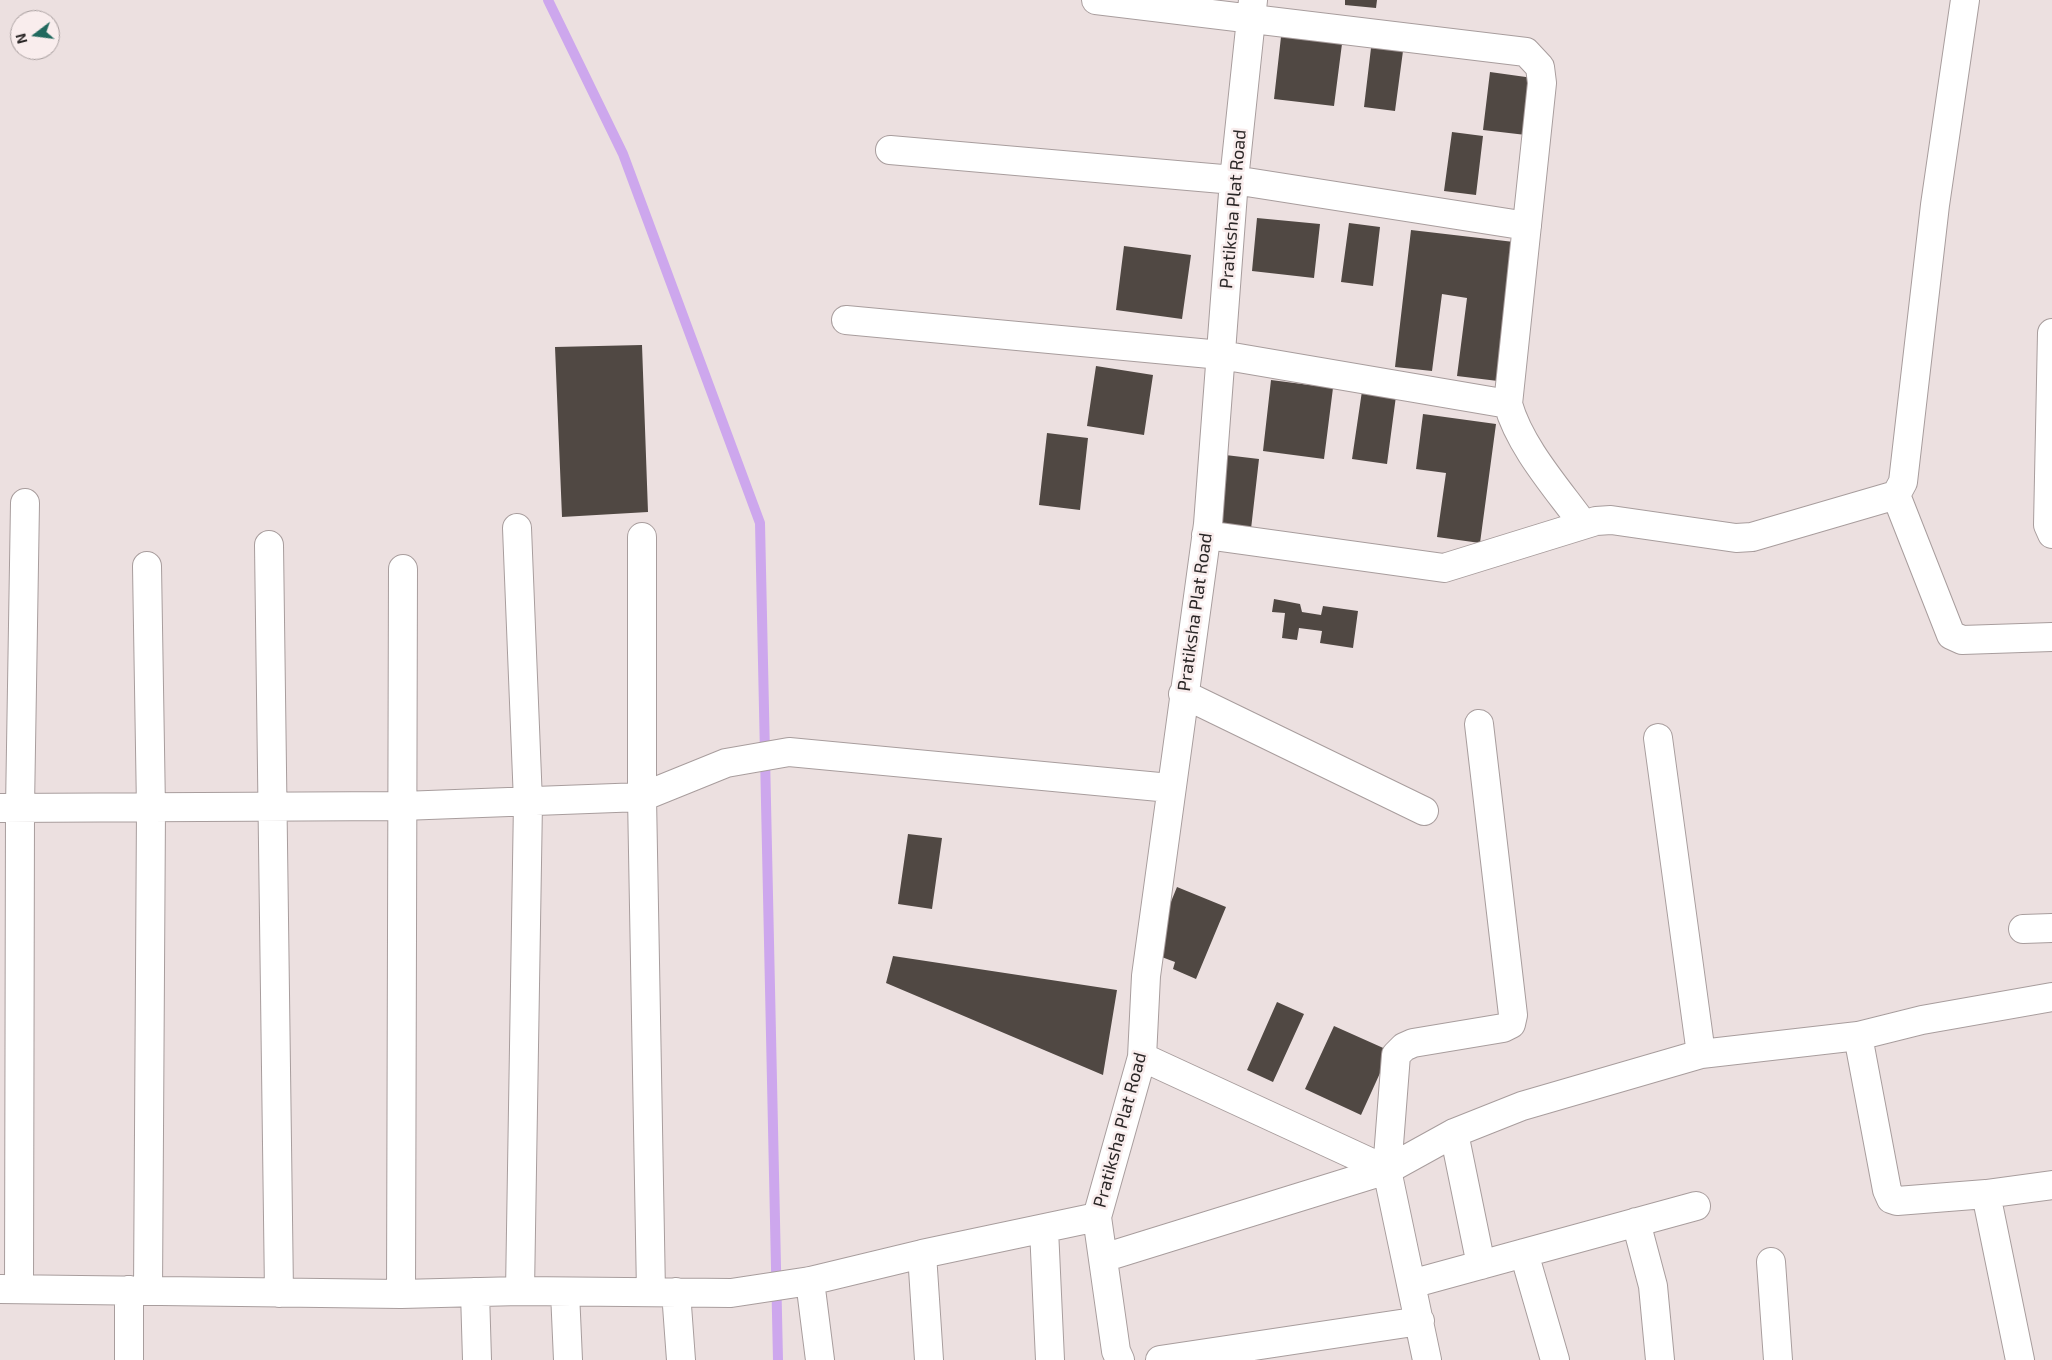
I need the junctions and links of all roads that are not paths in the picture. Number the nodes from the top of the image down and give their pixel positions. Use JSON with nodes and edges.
{"nodes":[{"id":1,"x":1096,"y":0,"type":"edge"},
{"id":2,"x":1965,"y":0,"type":"edge"},
{"id":3,"x":1251,"y":9,"type":"edge"},
{"id":4,"x":890,"y":150,"type":"dead end"},
{"id":5,"x":1234,"y":180,"type":"junction"},
{"id":6,"x":1527,"y":226,"type":"junction"},
{"id":7,"x":846,"y":320,"type":"dead end"},
{"id":8,"x":2052,"y":333,"type":"edge"},
{"id":9,"x":1221,"y":355,"type":"junction"},
{"id":10,"x":1508,"y":404,"type":"junction"},
{"id":11,"x":1896,"y":495,"type":"junction"},
{"id":12,"x":25,"y":503,"type":"dead end"},
{"id":13,"x":1583,"y":524,"type":"junction"},
{"id":14,"x":517,"y":528,"type":"dead end"},
{"id":15,"x":2052,"y":534,"type":"edge"},
{"id":16,"x":1206,"y":535,"type":"junction"},
{"id":17,"x":642,"y":537,"type":"dead end"},
{"id":18,"x":269,"y":545,"type":"dead end"},
{"id":19,"x":147,"y":566,"type":"dead end"},
{"id":20,"x":403,"y":569,"type":"dead end"},
{"id":21,"x":2052,"y":637,"type":"edge"},
{"id":22,"x":1183,"y":694,"type":"junction"},
{"id":23,"x":1479,"y":724,"type":"dead end"},
{"id":24,"x":1658,"y":738,"type":"dead end"},
{"id":25,"x":1170,"y":788,"type":"junction"},
{"id":26,"x":642,"y":797,"type":"junction"},
{"id":27,"x":528,"y":802,"type":"junction"},
{"id":28,"x":402,"y":806,"type":"junction"},
{"id":29,"x":274,"y":807,"type":"junction"},
{"id":30,"x":10,"y":808,"type":"edge"},
{"id":31,"x":151,"y":809,"type":"junction"},
{"id":32,"x":1424,"y":811,"type":"dead end"},
{"id":33,"x":2052,"y":928,"type":"edge"},
{"id":34,"x":2023,"y":929,"type":"dead end"},
{"id":35,"x":2052,"y":997,"type":"edge"},
{"id":36,"x":1858,"y":1036,"type":"junction"},
{"id":37,"x":1701,"y":1054,"type":"junction"},
{"id":38,"x":1142,"y":1057,"type":"junction"},
{"id":39,"x":1454,"y":1133,"type":"junction"},
{"id":40,"x":1387,"y":1170,"type":"junction"},
{"id":41,"x":2052,"y":1185,"type":"edge"},
{"id":42,"x":1986,"y":1194,"type":"junction"},
{"id":43,"x":1696,"y":1206,"type":"dead end"},
{"id":44,"x":1097,"y":1217,"type":"junction"},
{"id":45,"x":1636,"y":1222,"type":"junction"},
{"id":46,"x":1044,"y":1229,"type":"junction"},
{"id":47,"x":1524,"y":1253,"type":"junction"},
{"id":48,"x":922,"y":1254,"type":"junction"},
{"id":49,"x":1103,"y":1258,"type":"junction"},
{"id":50,"x":1772,"y":1262,"type":"dead end"},
{"id":51,"x":1481,"y":1265,"type":"junction"},
{"id":52,"x":798,"y":1283,"type":"junction"},
{"id":53,"x":1411,"y":1284,"type":"junction"},
{"id":54,"x":10,"y":1289,"type":"edge"},
{"id":55,"x":139,"y":1290,"type":"junction"},
{"id":56,"x":520,"y":1291,"type":"junction"},
{"id":57,"x":475,"y":1292,"type":"junction"},
{"id":58,"x":565,"y":1292,"type":"junction"},
{"id":59,"x":664,"y":1292,"type":"junction"},
{"id":60,"x":279,"y":1293,"type":"junction"},
{"id":61,"x":401,"y":1294,"type":"junction"},
{"id":62,"x":1420,"y":1321,"type":"junction"},
{"id":63,"x":129,"y":1360,"type":"edge"},
{"id":64,"x":477,"y":1360,"type":"edge"},
{"id":65,"x":568,"y":1360,"type":"edge"},
{"id":66,"x":681,"y":1360,"type":"edge"},
{"id":67,"x":820,"y":1360,"type":"edge"},
{"id":68,"x":929,"y":1360,"type":"edge"},
{"id":69,"x":1050,"y":1360,"type":"edge"},
{"id":70,"x":1120,"y":1360,"type":"edge"},
{"id":71,"x":1160,"y":1360,"type":"edge"},
{"id":72,"x":1427,"y":1360,"type":"edge"},
{"id":73,"x":1555,"y":1360,"type":"edge"},
{"id":74,"x":1660,"y":1360,"type":"edge"},
{"id":75,"x":1778,"y":1360,"type":"edge"},
{"id":76,"x":2020,"y":1360,"type":"edge"}],
"edges":[{"from":1,"to":3,"type":"street"},
{"from":2,"to":11,"type":"street"},
{"from":3,"to":5,"type":"street","name":"Pratiksha Plat Road"},
{"from":3,"to":6,"type":"street"},
{"from":4,"to":5,"type":"street"},
{"from":5,"to":6,"type":"street"},
{"from":5,"to":9,"type":"street","name":"Pratiksha Plat Road"},
{"from":6,"to":10,"type":"street"},
{"from":7,"to":9,"type":"street"},
{"from":8,"to":15,"type":"street"},
{"from":9,"to":10,"type":"street"},
{"from":9,"to":16,"type":"street","name":"Pratiksha Plat Road"},
{"from":10,"to":13,"type":"street"},
{"from":11,"to":13,"type":"street"},
{"from":11,"to":21,"type":"street"},
{"from":12,"to":30,"type":"street"},
{"from":13,"to":16,"type":"street"},
{"from":14,"to":27,"type":"street"},
{"from":16,"to":22,"type":"street","name":"Pratiksha Plat Road"},
{"from":17,"to":26,"type":"street"},
{"from":18,"to":29,"type":"street"},
{"from":19,"to":31,"type":"street"},
{"from":20,"to":28,"type":"street"},
{"from":22,"to":25,"type":"street","name":"Pratiksha Plat Road"},
{"from":22,"to":32,"type":"street"},
{"from":23,"to":40,"type":"street"},
{"from":24,"to":37,"type":"street"},
{"from":25,"to":26,"type":"street"},
{"from":25,"to":38,"type":"street","name":"Pratiksha Plat Road"},
{"from":26,"to":27,"type":"street"},
{"from":26,"to":59,"type":"street"},
{"from":27,"to":28,"type":"street"},
{"from":27,"to":56,"type":"street"},
{"from":28,"to":29,"type":"street"},
{"from":28,"to":61,"type":"street"},
{"from":29,"to":31,"type":"street"},
{"from":29,"to":60,"type":"street"},
{"from":30,"to":31,"type":"street"},
{"from":30,"to":54,"type":"street"},
{"from":31,"to":55,"type":"street"},
{"from":33,"to":34,"type":"street"},
{"from":35,"to":36,"type":"street"},
{"from":36,"to":37,"type":"street"},
{"from":36,"to":42,"type":"street"},
{"from":37,"to":39,"type":"street"},
{"from":38,"to":40,"type":"street"},
{"from":38,"to":44,"type":"street","name":"Pratiksha Plat Road"},
{"from":39,"to":40,"type":"street"},
{"from":39,"to":51,"type":"street"},
{"from":40,"to":49,"type":"street"},
{"from":40,"to":53,"type":"street"},
{"from":41,"to":42,"type":"street"},
{"from":42,"to":76,"type":"street"},
{"from":43,"to":45,"type":"street"},
{"from":44,"to":46,"type":"street"},
{"from":44,"to":49,"type":"street"},
{"from":45,"to":47,"type":"street"},
{"from":45,"to":74,"type":"street"},
{"from":46,"to":48,"type":"street"},
{"from":46,"to":69,"type":"street"},
{"from":47,"to":51,"type":"street"},
{"from":47,"to":73,"type":"street"},
{"from":48,"to":52,"type":"street"},
{"from":48,"to":68,"type":"street"},
{"from":49,"to":70,"type":"street"},
{"from":50,"to":75,"type":"street"},
{"from":51,"to":53,"type":"street"},
{"from":52,"to":59,"type":"street"},
{"from":52,"to":67,"type":"street"},
{"from":53,"to":62,"type":"street"},
{"from":54,"to":55,"type":"street"},
{"from":55,"to":60,"type":"street"},
{"from":55,"to":63,"type":"street"},
{"from":56,"to":57,"type":"street"},
{"from":56,"to":58,"type":"street"},
{"from":57,"to":61,"type":"street"},
{"from":57,"to":64,"type":"street"},
{"from":58,"to":59,"type":"street"},
{"from":58,"to":65,"type":"street"},
{"from":59,"to":66,"type":"street"},
{"from":60,"to":61,"type":"street"},
{"from":62,"to":71,"type":"street"},
{"from":62,"to":72,"type":"street"}]}
